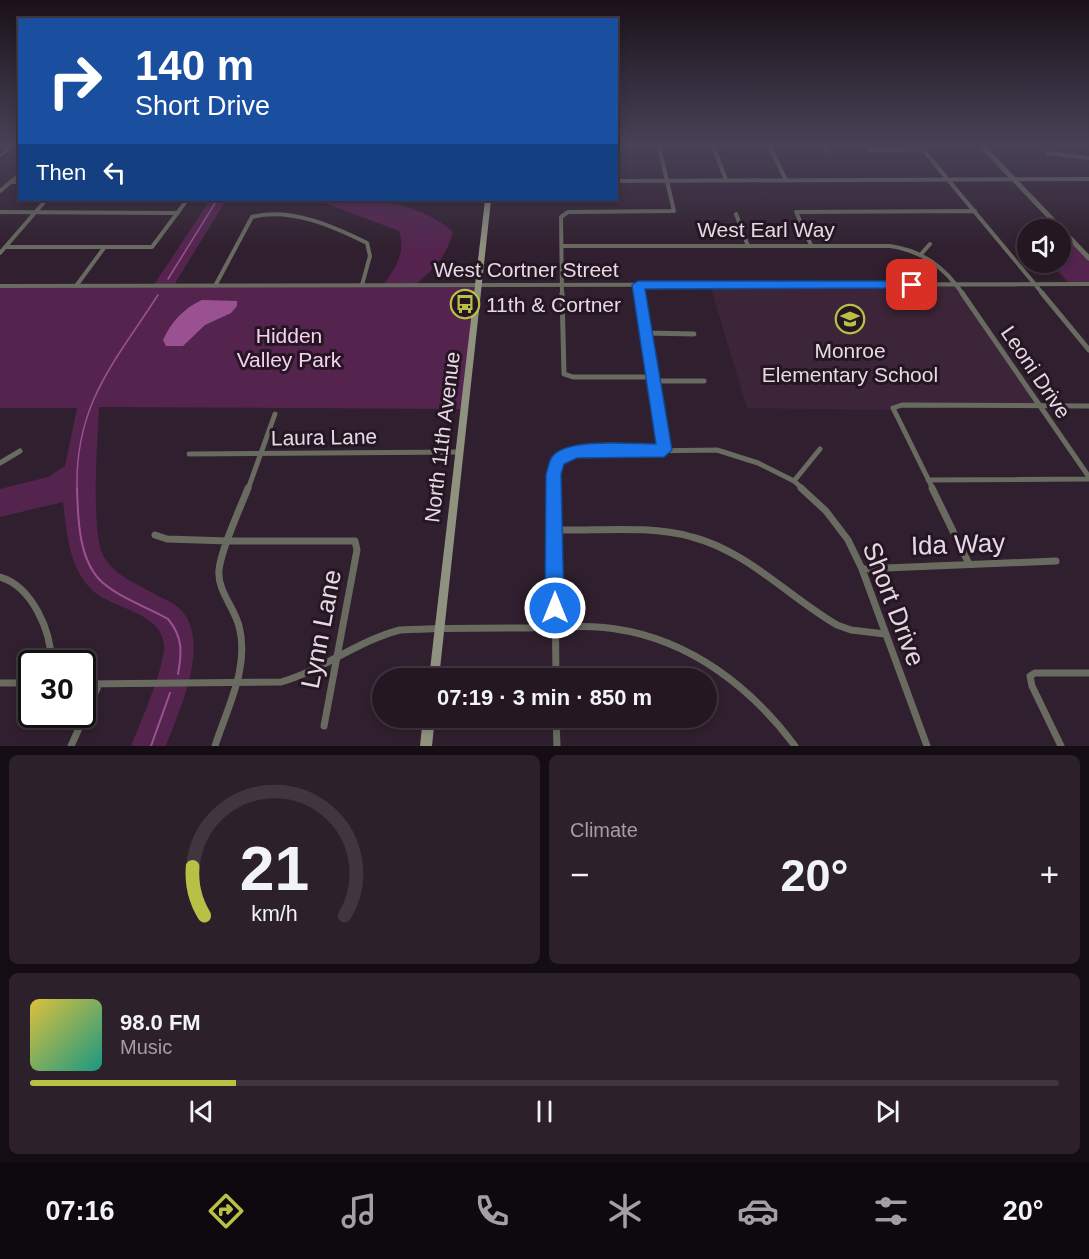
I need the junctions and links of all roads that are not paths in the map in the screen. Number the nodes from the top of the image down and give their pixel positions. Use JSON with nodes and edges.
{"nodes":[{"id":1,"x":618,"y":181,"type":"edge"},
{"id":2,"x":668,"y":181,"type":"junction"},
{"id":3,"x":679,"y":181,"type":"edge"},
{"id":4,"x":951,"y":181,"type":"edge"},
{"id":5,"x":1015,"y":181,"type":"edge"},
{"id":6,"x":10,"y":182,"type":"joint"},
{"id":7,"x":18,"y":182,"type":"edge"},
{"id":8,"x":0,"y":191,"type":"edge"},
{"id":9,"x":45,"y":201,"type":"edge"},
{"id":10,"x":186,"y":201,"type":"edge"},
{"id":11,"x":488,"y":201,"type":"edge"},
{"id":12,"x":975,"y":211,"type":"junction"},
{"id":13,"x":0,"y":212,"type":"edge"},
{"id":14,"x":33,"y":213,"type":"junction"},
{"id":15,"x":178,"y":213,"type":"junction"},
{"id":16,"x":736,"y":214,"type":"dead end"},
{"id":17,"x":930,"y":244,"type":"dead end"},
{"id":18,"x":811,"y":245,"type":"junction"},
{"id":19,"x":562,"y":246,"type":"junction"},
{"id":20,"x":748,"y":246,"type":"junction"},
{"id":21,"x":6,"y":247,"type":"junction"},
{"id":22,"x":104,"y":248,"type":"junction"},
{"id":23,"x":0,"y":253,"type":"edge"},
{"id":24,"x":922,"y":253,"type":"junction"},
{"id":25,"x":1089,"y":258,"type":"edge"},
{"id":26,"x":956,"y":284,"type":"junction"},
{"id":27,"x":1089,"y":284,"type":"edge"},
{"id":28,"x":362,"y":285,"type":"junction"},
{"id":29,"x":479,"y":285,"type":"junction"},
{"id":30,"x":560,"y":285,"type":"junction"},
{"id":31,"x":638,"y":285,"type":"junction"},
{"id":32,"x":1035,"y":285,"type":"junction"},
{"id":33,"x":0,"y":286,"type":"edge"},
{"id":34,"x":76,"y":286,"type":"junction"},
{"id":35,"x":215,"y":286,"type":"junction"},
{"id":36,"x":646,"y":333,"type":"junction"},
{"id":37,"x":694,"y":333,"type":"dead end"},
{"id":38,"x":1089,"y":350,"type":"edge"},
{"id":39,"x":654,"y":379,"type":"junction"},
{"id":40,"x":704,"y":381,"type":"dead end"},
{"id":41,"x":1039,"y":406,"type":"junction"},
{"id":42,"x":1089,"y":406,"type":"edge"},
{"id":43,"x":893,"y":408,"type":"joint"},
{"id":44,"x":275,"y":414,"type":"dead end"},
{"id":45,"x":820,"y":449,"type":"dead end"},
{"id":46,"x":664,"y":450,"type":"junction"},
{"id":47,"x":20,"y":451,"type":"dead end"},
{"id":48,"x":459,"y":452,"type":"junction"},
{"id":49,"x":189,"y":454,"type":"dead end"},
{"id":50,"x":260,"y":454,"type":"junction"},
{"id":51,"x":0,"y":463,"type":"edge"},
{"id":52,"x":1089,"y":478,"type":"edge"},
{"id":53,"x":928,"y":480,"type":"junction"},
{"id":54,"x":794,"y":481,"type":"junction"},
{"id":55,"x":555,"y":530,"type":"junction"},
{"id":56,"x":155,"y":535,"type":"dead end"},
{"id":57,"x":228,"y":541,"type":"junction"},
{"id":58,"x":1056,"y":561,"type":"dead end"},
{"id":59,"x":969,"y":564,"type":"junction"},
{"id":60,"x":862,"y":569,"type":"junction"},
{"id":61,"x":0,"y":576,"type":"edge"},
{"id":62,"x":439,"y":628,"type":"junction"},
{"id":63,"x":554,"y":628,"type":"junction"},
{"id":64,"x":885,"y":634,"type":"junction"},
{"id":65,"x":53,"y":650,"type":"edge"},
{"id":66,"x":336,"y":657,"type":"junction"},
{"id":67,"x":435,"y":668,"type":"edge"},
{"id":68,"x":556,"y":668,"type":"edge"},
{"id":69,"x":1089,"y":673,"type":"edge"},
{"id":70,"x":0,"y":683,"type":"edge"},
{"id":71,"x":18,"y":683,"type":"edge"},
{"id":72,"x":235,"y":683,"type":"junction"},
{"id":73,"x":99,"y":684,"type":"joint"},
{"id":74,"x":324,"y":726,"type":"dead end"},
{"id":75,"x":428,"y":728,"type":"edge"},
{"id":76,"x":556,"y":728,"type":"edge"},
{"id":77,"x":71,"y":746,"type":"edge"},
{"id":78,"x":215,"y":746,"type":"edge"},
{"id":79,"x":426,"y":746,"type":"edge"},
{"id":80,"x":556,"y":746,"type":"edge"},
{"id":81,"x":795,"y":746,"type":"edge"},
{"id":82,"x":927,"y":746,"type":"edge"},
{"id":83,"x":1061,"y":746,"type":"edge"}],
"edges":[{"from":1,"to":2,"type":"street"},
{"from":2,"to":3,"type":"street"},
{"from":2,"to":19,"type":"street"},
{"from":4,"to":12,"type":"street"},
{"from":5,"to":25,"type":"street"},
{"from":6,"to":7,"type":"street"},
{"from":6,"to":8,"type":"street"},
{"from":9,"to":14,"type":"street"},
{"from":10,"to":15,"type":"street"},
{"from":11,"to":29,"type":"main road","name":"North 11th Avenue"},
{"from":12,"to":18,"type":"street"},
{"from":12,"to":32,"type":"street"},
{"from":13,"to":14,"type":"street"},
{"from":14,"to":15,"type":"street"},
{"from":14,"to":21,"type":"street"},
{"from":15,"to":22,"type":"street"},
{"from":16,"to":20,"type":"street"},
{"from":17,"to":24,"type":"street"},
{"from":18,"to":20,"type":"street","name":"West Earl Way"},
{"from":18,"to":24,"type":"street","name":"West Earl Way"},
{"from":19,"to":20,"type":"street","name":"West Earl Way"},
{"from":19,"to":30,"type":"street"},
{"from":21,"to":22,"type":"street"},
{"from":21,"to":23,"type":"street"},
{"from":22,"to":34,"type":"street"},
{"from":24,"to":26,"type":"street","name":"West Earl Way"},
{"from":26,"to":31,"type":"street","name":"West Cortner Street"},
{"from":26,"to":32,"type":"street","name":"West Cortner Street"},
{"from":26,"to":41,"type":"street","name":"Leoni Drive"},
{"from":27,"to":32,"type":"street","name":"West Cortner Street"},
{"from":28,"to":29,"type":"street","name":"West Cortner Street"},
{"from":28,"to":35,"type":"street","name":"West Cortner Street"},
{"from":28,"to":35,"type":"street"},
{"from":29,"to":30,"type":"street","name":"West Cortner Street"},
{"from":29,"to":48,"type":"main road","name":"North 11th Avenue"},
{"from":30,"to":31,"type":"street","name":"West Cortner Street"},
{"from":30,"to":39,"type":"street"},
{"from":31,"to":36,"type":"street"},
{"from":32,"to":38,"type":"street"},
{"from":33,"to":34,"type":"street","name":"West Cortner Street"},
{"from":34,"to":35,"type":"street","name":"West Cortner Street"},
{"from":36,"to":37,"type":"street"},
{"from":36,"to":39,"type":"street"},
{"from":39,"to":40,"type":"street"},
{"from":39,"to":46,"type":"street"},
{"from":41,"to":42,"type":"street"},
{"from":41,"to":43,"type":"street"},
{"from":41,"to":52,"type":"street","name":"Leoni Drive"},
{"from":43,"to":53,"type":"street"},
{"from":44,"to":50,"type":"street"},
{"from":45,"to":54,"type":"street"},
{"from":46,"to":54,"type":"street","name":"Short Drive"},
{"from":46,"to":55,"type":"street","name":"Short Drive"},
{"from":47,"to":51,"type":"street"},
{"from":48,"to":50,"type":"street","name":"Laura Lane"},
{"from":48,"to":62,"type":"main road","name":"North 11th Avenue"},
{"from":49,"to":50,"type":"street","name":"Laura Lane"},
{"from":50,"to":57,"type":"street"},
{"from":52,"to":53,"type":"street"},
{"from":53,"to":59,"type":"street"},
{"from":54,"to":60,"type":"street","name":"Short Drive"},
{"from":55,"to":63,"type":"street"},
{"from":55,"to":64,"type":"street"},
{"from":56,"to":57,"type":"street"},
{"from":57,"to":66,"type":"street","name":"Lynn Lane"},
{"from":57,"to":72,"type":"street"},
{"from":58,"to":59,"type":"street","name":"Ida Way"},
{"from":59,"to":60,"type":"street","name":"Ida Way"},
{"from":60,"to":64,"type":"street","name":"Short Drive"},
{"from":61,"to":65,"type":"street"},
{"from":62,"to":63,"type":"street"},
{"from":62,"to":66,"type":"street"},
{"from":62,"to":67,"type":"main road","name":"North 11th Avenue"},
{"from":63,"to":68,"type":"street"},
{"from":63,"to":81,"type":"street"},
{"from":64,"to":82,"type":"street","name":"Short Drive"},
{"from":66,"to":72,"type":"street"},
{"from":66,"to":74,"type":"street","name":"Lynn Lane"},
{"from":69,"to":83,"type":"street"},
{"from":70,"to":71,"type":"street"},
{"from":72,"to":73,"type":"street"},
{"from":72,"to":78,"type":"street"},
{"from":73,"to":77,"type":"street"},
{"from":75,"to":79,"type":"main road"},
{"from":76,"to":80,"type":"street"}]}
